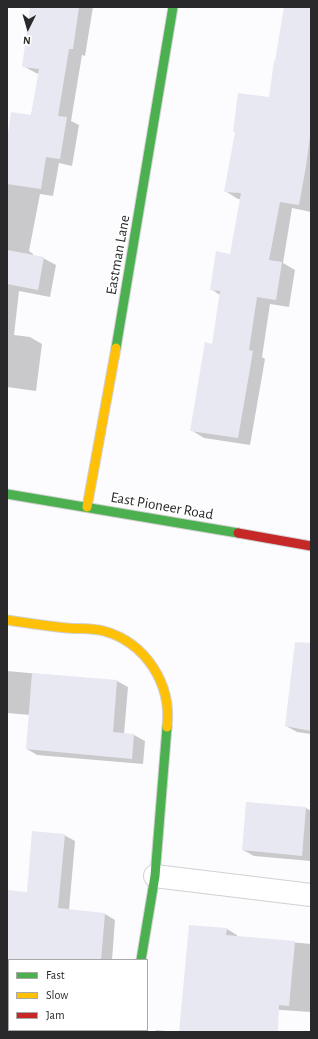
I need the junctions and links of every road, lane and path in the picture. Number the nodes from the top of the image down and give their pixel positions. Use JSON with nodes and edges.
{"nodes":[{"id":1,"x":173,"y":7,"type":"edge"},
{"id":2,"x":7,"y":494,"type":"edge"},
{"id":3,"x":87,"y":507,"type":"junction"},
{"id":4,"x":311,"y":546,"type":"edge"},
{"id":5,"x":7,"y":620,"type":"edge"},
{"id":6,"x":155,"y":876,"type":"junction"},
{"id":7,"x":311,"y":895,"type":"edge"},
{"id":8,"x":141,"y":959,"type":"edge"},
{"id":9,"x":44,"y":1031,"type":"edge"},
{"id":10,"x":54,"y":1032,"type":"edge"}],
"edges":[{"from":1,"to":3,"type":"street","name":"Eastman Lane"},
{"from":2,"to":3,"type":"street","name":"East Pioneer Road"},
{"from":3,"to":4,"type":"street","name":"East Pioneer Road"},
{"from":5,"to":6,"type":"street"},
{"from":6,"to":7,"type":"street"},
{"from":6,"to":8,"type":"street"},
{"from":9,"to":10,"type":"street"}]}
